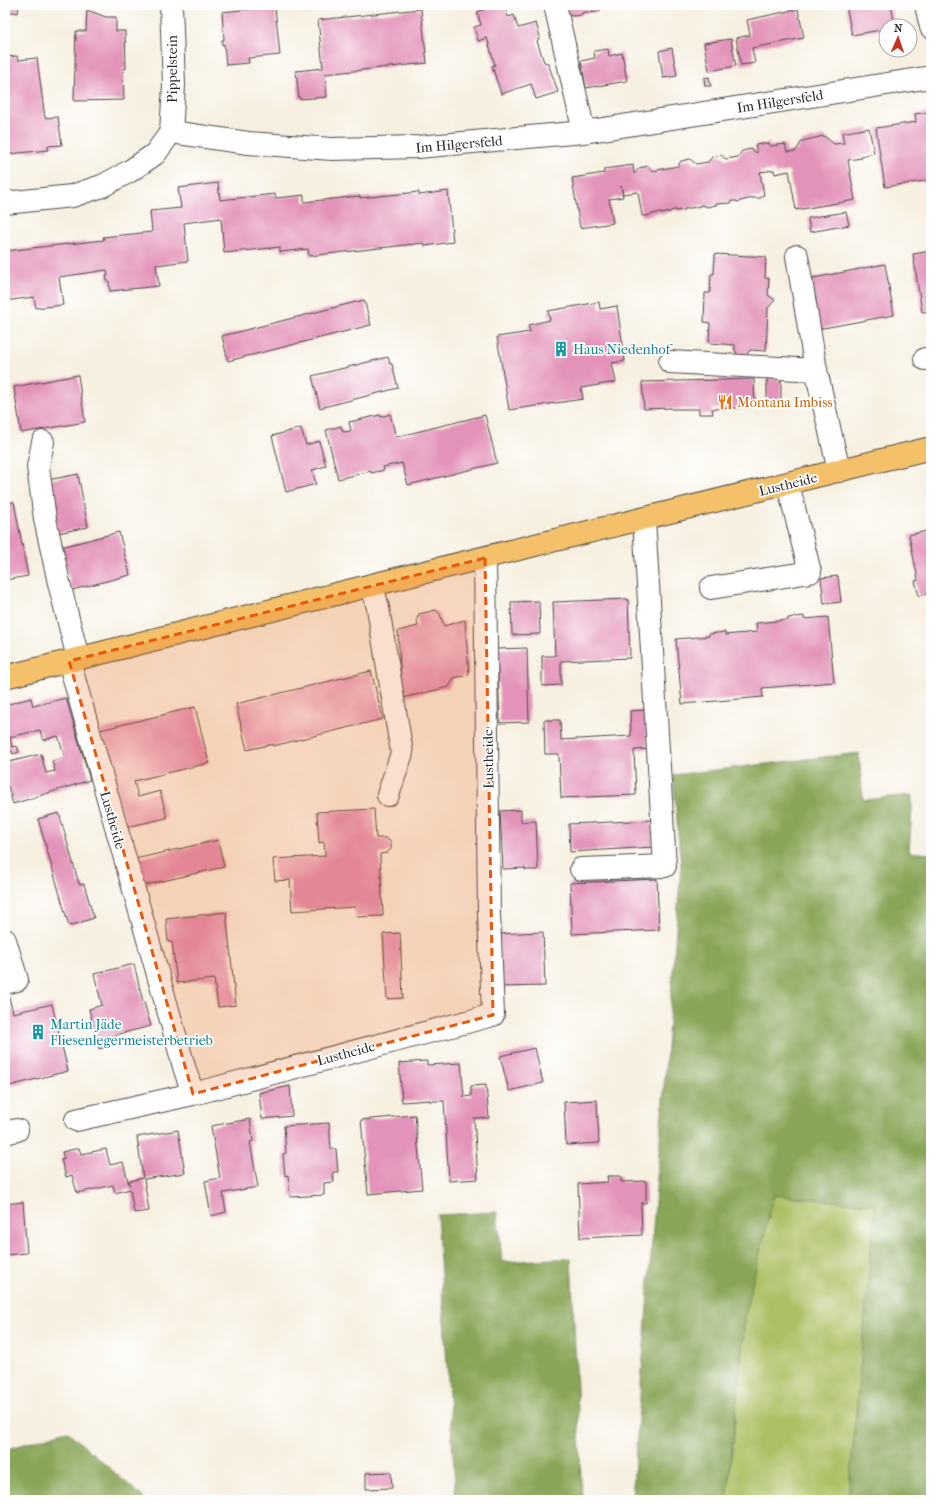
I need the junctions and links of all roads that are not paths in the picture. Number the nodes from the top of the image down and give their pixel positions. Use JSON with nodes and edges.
{"nodes":[{"id":1,"x":171,"y":5,"type":"edge"},
{"id":2,"x":555,"y":5,"type":"edge"},
{"id":3,"x":926,"y":5,"type":"edge"},
{"id":4,"x":931,"y":27,"type":"edge"},
{"id":5,"x":931,"y":77,"type":"edge"},
{"id":6,"x":171,"y":132,"type":"junction"},
{"id":7,"x":584,"y":132,"type":"junction"},
{"id":8,"x":5,"y":203,"type":"edge"},
{"id":9,"x":797,"y":256,"type":"dead end"},
{"id":10,"x":670,"y":362,"type":"dead end"},
{"id":11,"x":816,"y":370,"type":"junction"},
{"id":12,"x":42,"y":442,"type":"dead end"},
{"id":13,"x":931,"y":448,"type":"edge"},
{"id":14,"x":839,"y":472,"type":"junction"},
{"id":15,"x":788,"y":484,"type":"junction"},
{"id":16,"x":644,"y":519,"type":"junction"},
{"id":17,"x":485,"y":558,"type":"junction"},
{"id":18,"x":372,"y":585,"type":"junction"},
{"id":19,"x":711,"y":588,"type":"dead end"},
{"id":20,"x":74,"y":660,"type":"junction"},
{"id":21,"x":5,"y":677,"type":"edge"},
{"id":22,"x":388,"y":795,"type":"dead end"},
{"id":23,"x":582,"y":869,"type":"dead end"},
{"id":24,"x":5,"y":940,"type":"edge"},
{"id":25,"x":5,"y":983,"type":"edge"},
{"id":26,"x":193,"y":1094,"type":"junction"},
{"id":27,"x":76,"y":1120,"type":"dead end"}],
"edges":[{"from":1,"to":6,"type":"street","name":"Pippelstein"},
{"from":2,"to":7,"type":"street"},
{"from":3,"to":4,"type":"street"},
{"from":5,"to":7,"type":"street","name":"Im Hilgersfeld"},
{"from":6,"to":7,"type":"street","name":"Im Hilgersfeld"},
{"from":6,"to":8,"type":"street"},
{"from":9,"to":11,"type":"street"},
{"from":10,"to":11,"type":"street"},
{"from":11,"to":14,"type":"street"},
{"from":12,"to":20,"type":"street"},
{"from":13,"to":14,"type":"main road","name":"Lustheide"},
{"from":14,"to":15,"type":"main road","name":"Lustheide"},
{"from":15,"to":16,"type":"main road","name":"Lustheide"},
{"from":15,"to":19,"type":"street"},
{"from":16,"to":17,"type":"main road","name":"Lustheide"},
{"from":16,"to":23,"type":"street"},
{"from":17,"to":18,"type":"main road","name":"Lustheide"},
{"from":17,"to":26,"type":"street","name":"Lustheide"},
{"from":18,"to":20,"type":"main road","name":"Lustheide"},
{"from":18,"to":22,"type":"street"},
{"from":20,"to":21,"type":"main road","name":"Lustheide"},
{"from":20,"to":26,"type":"street","name":"Lustheide"},
{"from":24,"to":25,"type":"street"},
{"from":26,"to":27,"type":"street"}]}
